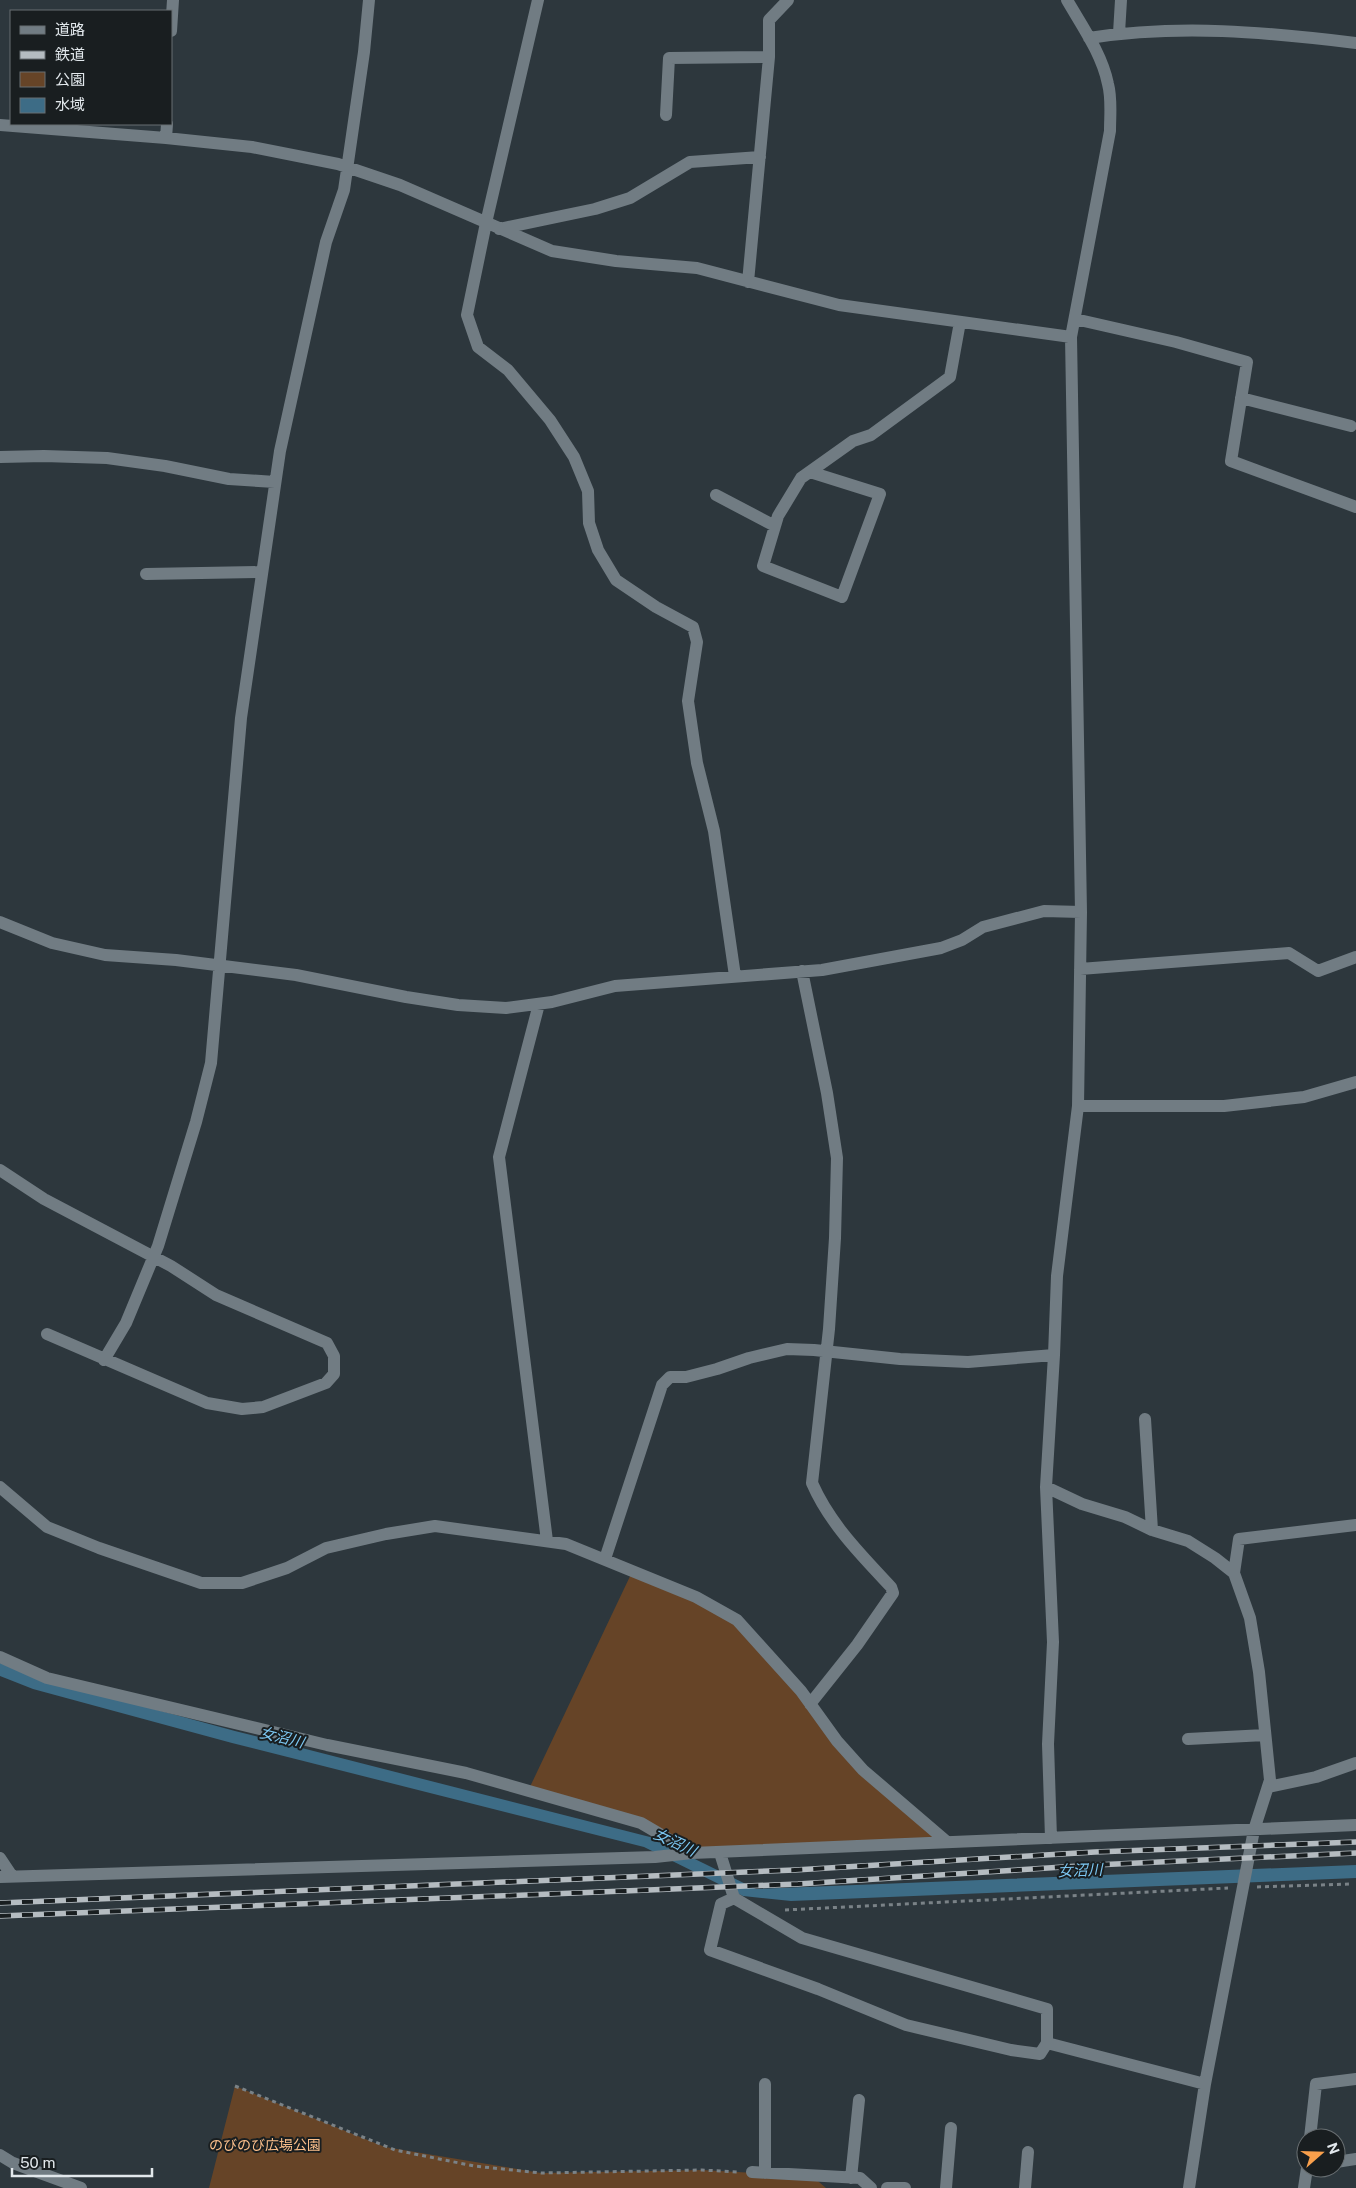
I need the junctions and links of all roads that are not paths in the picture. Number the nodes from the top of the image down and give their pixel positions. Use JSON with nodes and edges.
{"nodes":[{"id":1,"x":173,"y":0,"type":"edge"},
{"id":2,"x":369,"y":0,"type":"edge"},
{"id":3,"x":538,"y":0,"type":"edge"},
{"id":4,"x":788,"y":0,"type":"edge"},
{"id":5,"x":1067,"y":0,"type":"edge"},
{"id":6,"x":1121,"y":0,"type":"edge"},
{"id":7,"x":172,"y":15,"type":"edge"},
{"id":8,"x":1119,"y":33,"type":"junction"},
{"id":9,"x":1089,"y":38,"type":"junction"},
{"id":10,"x":1356,"y":43,"type":"edge"},
{"id":11,"x":769,"y":57,"type":"junction"},
{"id":12,"x":666,"y":115,"type":"dead end"},
{"id":13,"x":0,"y":125,"type":"edge"},
{"id":14,"x":167,"y":125,"type":"edge"},
{"id":15,"x":166,"y":138,"type":"junction"},
{"id":16,"x":760,"y":157,"type":"junction"},
{"id":17,"x":347,"y":167,"type":"junction"},
{"id":18,"x":486,"y":223,"type":"junction"},
{"id":19,"x":499,"y":229,"type":"junction"},
{"id":20,"x":748,"y":282,"type":"junction"},
{"id":21,"x":1075,"y":318,"type":"junction"},
{"id":22,"x":960,"y":322,"type":"junction"},
{"id":23,"x":1071,"y":337,"type":"junction"},
{"id":24,"x":1241,"y":398,"type":"junction"},
{"id":25,"x":1351,"y":426,"type":"dead end"},
{"id":26,"x":0,"y":457,"type":"edge"},
{"id":27,"x":810,"y":472,"type":"junction"},
{"id":28,"x":275,"y":482,"type":"junction"},
{"id":29,"x":716,"y":495,"type":"dead end"},
{"id":30,"x":1356,"y":507,"type":"edge"},
{"id":31,"x":775,"y":526,"type":"junction"},
{"id":32,"x":262,"y":572,"type":"junction"},
{"id":33,"x":146,"y":574,"type":"dead end"},
{"id":34,"x":1080,"y":912,"type":"junction"},
{"id":35,"x":0,"y":922,"type":"edge"},
{"id":36,"x":1356,"y":957,"type":"edge"},
{"id":37,"x":220,"y":966,"type":"junction"},
{"id":38,"x":1080,"y":969,"type":"junction"},
{"id":39,"x":802,"y":971,"type":"junction"},
{"id":40,"x":735,"y":976,"type":"junction"},
{"id":41,"x":539,"y":1004,"type":"junction"},
{"id":42,"x":1356,"y":1082,"type":"edge"},
{"id":43,"x":1078,"y":1106,"type":"junction"},
{"id":44,"x":0,"y":1170,"type":"edge"},
{"id":45,"x":154,"y":1257,"type":"junction"},
{"id":46,"x":47,"y":1334,"type":"dead end"},
{"id":47,"x":827,"y":1351,"type":"junction"},
{"id":48,"x":1054,"y":1355,"type":"junction"},
{"id":49,"x":104,"y":1360,"type":"junction"},
{"id":50,"x":1145,"y":1419,"type":"dead end"},
{"id":51,"x":0,"y":1487,"type":"edge"},
{"id":52,"x":1046,"y":1487,"type":"junction"},
{"id":53,"x":1356,"y":1525,"type":"edge"},
{"id":54,"x":1152,"y":1530,"type":"junction"},
{"id":55,"x":547,"y":1541,"type":"junction"},
{"id":56,"x":605,"y":1559,"type":"junction"},
{"id":57,"x":1234,"y":1573,"type":"junction"},
{"id":58,"x":0,"y":1657,"type":"edge"},
{"id":59,"x":810,"y":1704,"type":"junction"},
{"id":60,"x":1265,"y":1735,"type":"junction"},
{"id":61,"x":1188,"y":1739,"type":"dead end"},
{"id":62,"x":1356,"y":1763,"type":"edge"},
{"id":63,"x":1268,"y":1787,"type":"junction"},
{"id":64,"x":1356,"y":1825,"type":"edge"},
{"id":65,"x":1254,"y":1830,"type":"junction"},
{"id":66,"x":1051,"y":1838,"type":"junction"},
{"id":67,"x":946,"y":1841,"type":"junction"},
{"id":68,"x":692,"y":1853,"type":"junction"},
{"id":69,"x":720,"y":1853,"type":"junction"},
{"id":70,"x":0,"y":1858,"type":"edge"},
{"id":71,"x":6,"y":1877,"type":"edge"},
{"id":72,"x":733,"y":1898,"type":"junction"},
{"id":73,"x":1047,"y":2043,"type":"junction"},
{"id":74,"x":1356,"y":2079,"type":"edge"},
{"id":75,"x":765,"y":2084,"type":"dead end"},
{"id":76,"x":1205,"y":2084,"type":"junction"},
{"id":77,"x":859,"y":2100,"type":"dead end"},
{"id":78,"x":951,"y":2128,"type":"dead end"},
{"id":79,"x":1311,"y":2128,"type":"edge"},
{"id":80,"x":1028,"y":2152,"type":"dead end"},
{"id":81,"x":1,"y":2160,"type":"edge"},
{"id":82,"x":850,"y":2178,"type":"junction"},
{"id":83,"x":81,"y":2188,"type":"edge"},
{"id":84,"x":871,"y":2188,"type":"edge"},
{"id":85,"x":887,"y":2188,"type":"edge"},
{"id":86,"x":905,"y":2188,"type":"edge"},
{"id":87,"x":946,"y":2188,"type":"edge"},
{"id":88,"x":1025,"y":2188,"type":"edge"},
{"id":89,"x":1190,"y":2188,"type":"edge"}],
"edges":[{"from":1,"to":7,"type":"street"},
{"from":2,"to":17,"type":"street"},
{"from":3,"to":18,"type":"street"},
{"from":4,"to":11,"type":"street"},
{"from":5,"to":9,"type":"street"},
{"from":6,"to":8,"type":"street"},
{"from":8,"to":9,"type":"street"},
{"from":8,"to":10,"type":"street"},
{"from":9,"to":21,"type":"street"},
{"from":11,"to":12,"type":"street"},
{"from":11,"to":16,"type":"street"},
{"from":13,"to":15,"type":"street"},
{"from":14,"to":15,"type":"street"},
{"from":15,"to":17,"type":"street"},
{"from":16,"to":19,"type":"street"},
{"from":16,"to":20,"type":"street"},
{"from":17,"to":18,"type":"street"},
{"from":17,"to":28,"type":"street"},
{"from":18,"to":19,"type":"street"},
{"from":18,"to":40,"type":"street"},
{"from":19,"to":20,"type":"street"},
{"from":20,"to":22,"type":"street"},
{"from":21,"to":23,"type":"street"},
{"from":21,"to":24,"type":"street"},
{"from":22,"to":23,"type":"street"},
{"from":22,"to":27,"type":"street"},
{"from":23,"to":34,"type":"street"},
{"from":24,"to":25,"type":"street"},
{"from":24,"to":30,"type":"street"},
{"from":26,"to":28,"type":"street"},
{"from":27,"to":31,"type":"street"},
{"from":27,"to":31,"type":"street"},
{"from":28,"to":32,"type":"street"},
{"from":29,"to":31,"type":"street"},
{"from":32,"to":33,"type":"street"},
{"from":32,"to":37,"type":"street"},
{"from":34,"to":38,"type":"street"},
{"from":34,"to":39,"type":"street"},
{"from":35,"to":37,"type":"street"},
{"from":36,"to":38,"type":"street"},
{"from":37,"to":41,"type":"street"},
{"from":37,"to":45,"type":"street"},
{"from":38,"to":43,"type":"street"},
{"from":39,"to":40,"type":"street"},
{"from":39,"to":47,"type":"street"},
{"from":40,"to":41,"type":"street"},
{"from":41,"to":55,"type":"street"},
{"from":42,"to":43,"type":"street"},
{"from":43,"to":48,"type":"street"},
{"from":44,"to":45,"type":"street"},
{"from":45,"to":49,"type":"street"},
{"from":45,"to":49,"type":"street"},
{"from":46,"to":49,"type":"street"},
{"from":47,"to":48,"type":"street"},
{"from":47,"to":56,"type":"street"},
{"from":47,"to":59,"type":"street"},
{"from":48,"to":52,"type":"street"},
{"from":50,"to":54,"type":"street"},
{"from":51,"to":55,"type":"street"},
{"from":52,"to":54,"type":"street"},
{"from":52,"to":66,"type":"street"},
{"from":53,"to":57,"type":"street"},
{"from":54,"to":57,"type":"street"},
{"from":55,"to":56,"type":"street"},
{"from":56,"to":59,"type":"street"},
{"from":57,"to":60,"type":"street"},
{"from":58,"to":68,"type":"street"},
{"from":59,"to":67,"type":"street"},
{"from":60,"to":61,"type":"street"},
{"from":60,"to":63,"type":"street"},
{"from":62,"to":63,"type":"street"},
{"from":63,"to":65,"type":"street"},
{"from":64,"to":65,"type":"street"},
{"from":65,"to":66,"type":"street"},
{"from":65,"to":76,"type":"street"},
{"from":66,"to":67,"type":"street"},
{"from":67,"to":69,"type":"street"},
{"from":68,"to":69,"type":"street"},
{"from":68,"to":71,"type":"street"},
{"from":69,"to":72,"type":"street"},
{"from":70,"to":71,"type":"street"},
{"from":72,"to":73,"type":"street"},
{"from":72,"to":73,"type":"street"},
{"from":73,"to":76,"type":"street"},
{"from":74,"to":79,"type":"street"},
{"from":75,"to":82,"type":"street"},
{"from":76,"to":89,"type":"street"},
{"from":77,"to":82,"type":"street"},
{"from":78,"to":87,"type":"street"},
{"from":80,"to":88,"type":"street"},
{"from":81,"to":83,"type":"street"},
{"from":82,"to":84,"type":"street"},
{"from":85,"to":86,"type":"street"}]}
